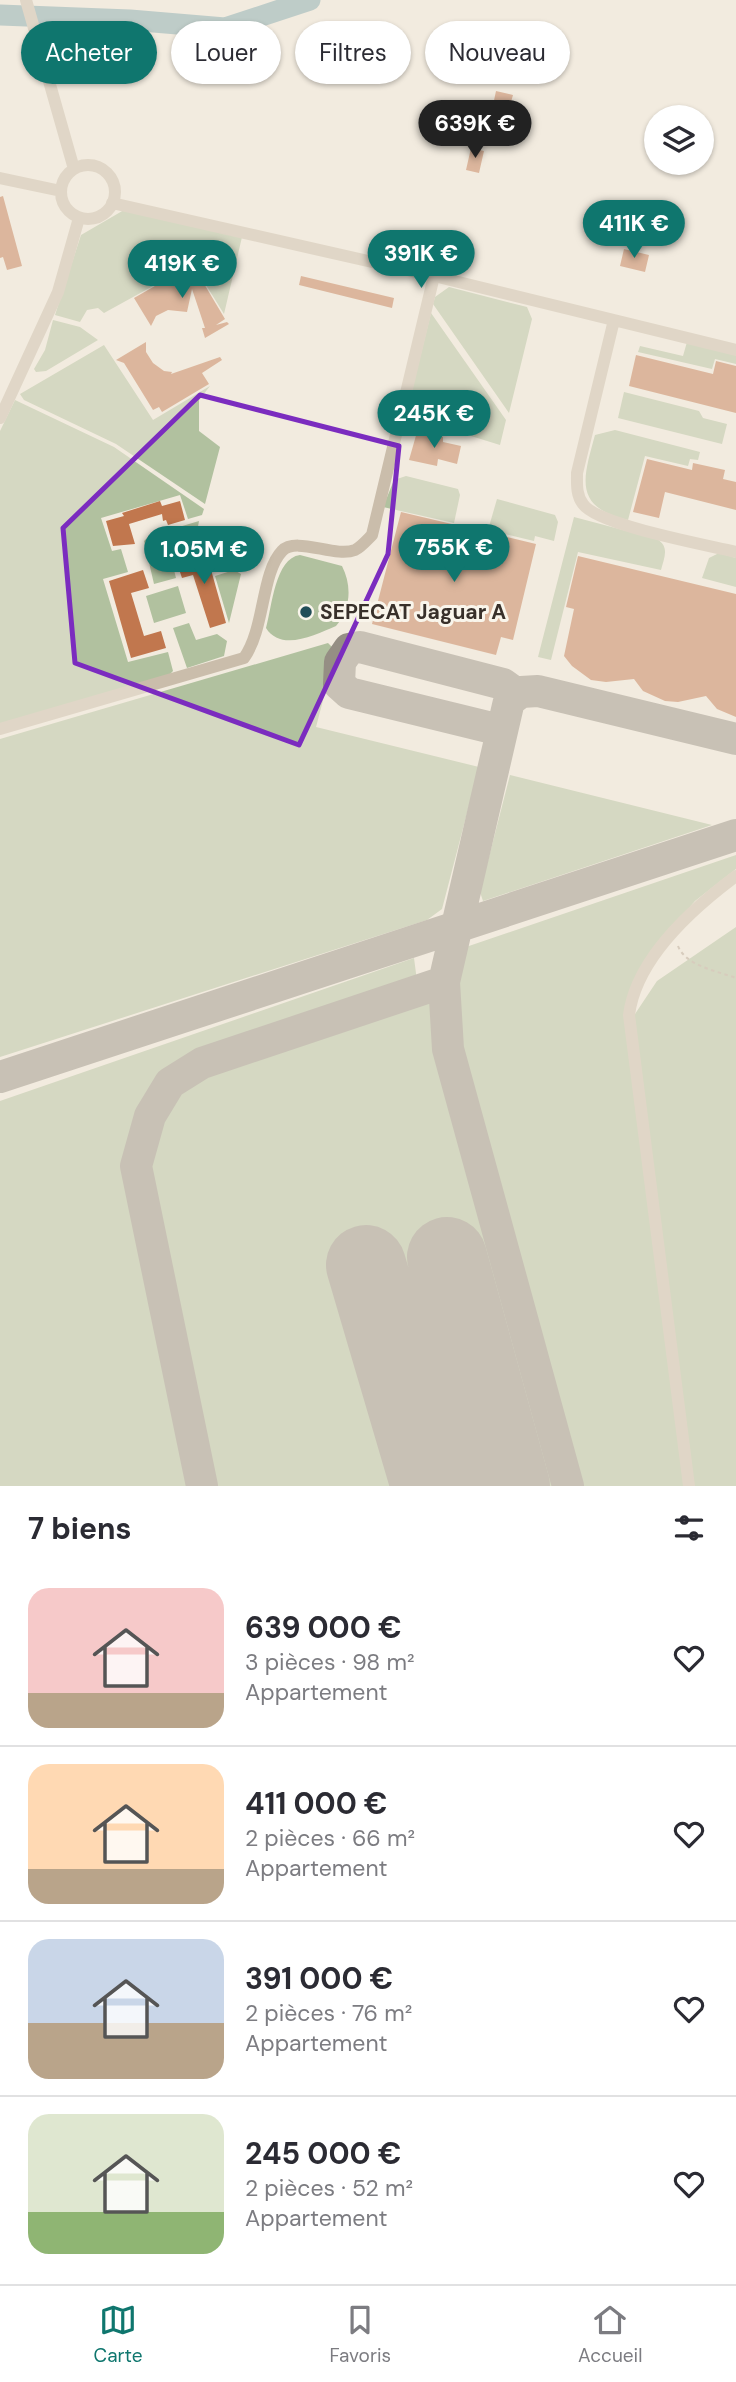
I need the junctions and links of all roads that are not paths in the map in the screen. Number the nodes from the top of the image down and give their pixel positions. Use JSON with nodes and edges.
{"nodes":[{"id":1,"x":27,"y":2,"type":"edge"},
{"id":2,"x":74,"y":169,"type":"junction"},
{"id":3,"x":0,"y":178,"type":"edge"},
{"id":4,"x":61,"y":191,"type":"junction"},
{"id":5,"x":112,"y":203,"type":"junction"},
{"id":6,"x":79,"y":218,"type":"junction"},
{"id":7,"x":434,"y":276,"type":"junction"},
{"id":8,"x":614,"y":320,"type":"junction"},
{"id":9,"x":736,"y":350,"type":"edge"},
{"id":10,"x":0,"y":418,"type":"edge"},
{"id":11,"x":736,"y":552,"type":"edge"},
{"id":12,"x":0,"y":729,"type":"edge"},
{"id":13,"x":736,"y":876,"type":"edge"},
{"id":14,"x":689,"y":1486,"type":"edge"}],
"edges":[{"from":1,"to":2,"type":"street"},
{"from":2,"to":4,"type":"street"},
{"from":2,"to":5,"type":"street"},
{"from":3,"to":4,"type":"street"},
{"from":4,"to":6,"type":"street"},
{"from":5,"to":6,"type":"street"},
{"from":5,"to":7,"type":"street"},
{"from":6,"to":10,"type":"street"},
{"from":7,"to":8,"type":"street"},
{"from":7,"to":12,"type":"street"},
{"from":8,"to":9,"type":"street"},
{"from":8,"to":11,"type":"street"},
{"from":13,"to":14,"type":"street"}]}
